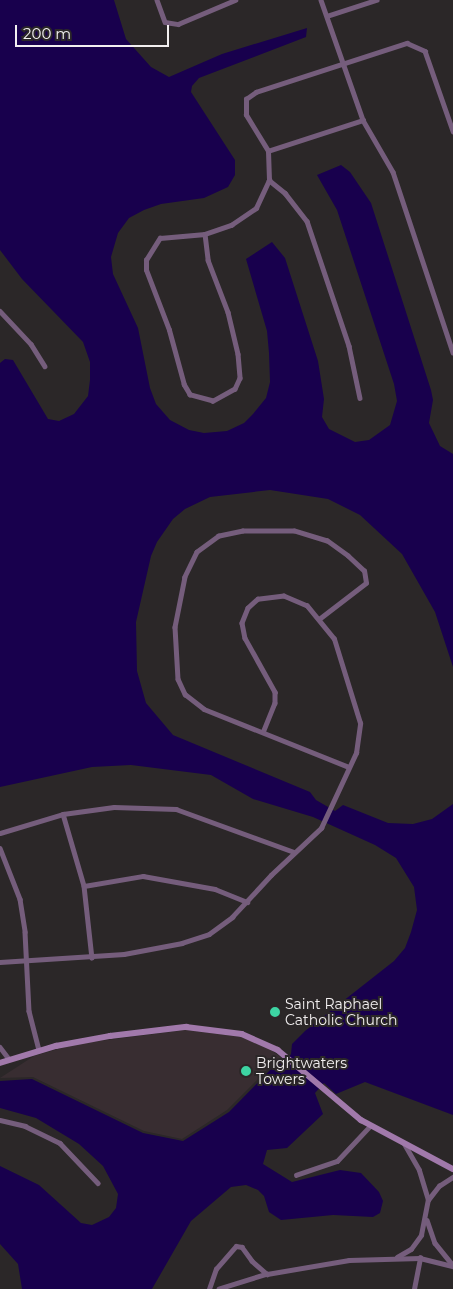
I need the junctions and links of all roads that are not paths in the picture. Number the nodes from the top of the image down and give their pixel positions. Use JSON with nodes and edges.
{"nodes":[{"id":1,"x":157,"y":0,"type":"edge"},
{"id":2,"x":235,"y":0,"type":"edge"},
{"id":3,"x":321,"y":0,"type":"edge"},
{"id":4,"x":376,"y":0,"type":"edge"},
{"id":5,"x":327,"y":16,"type":"junction"},
{"id":6,"x":343,"y":63,"type":"junction"},
{"id":7,"x":364,"y":120,"type":"junction"},
{"id":8,"x":453,"y":131,"type":"edge"},
{"id":9,"x":268,"y":152,"type":"junction"},
{"id":10,"x":269,"y":180,"type":"junction"},
{"id":11,"x":205,"y":234,"type":"junction"},
{"id":12,"x":0,"y":311,"type":"edge"},
{"id":13,"x":451,"y":335,"type":"edge"},
{"id":14,"x":453,"y":352,"type":"edge"},
{"id":15,"x":45,"y":366,"type":"dead end"},
{"id":16,"x":360,"y":398,"type":"dead end"},
{"id":17,"x":319,"y":619,"type":"junction"},
{"id":18,"x":263,"y":732,"type":"junction"},
{"id":19,"x":350,"y":767,"type":"junction"},
{"id":20,"x":63,"y":814,"type":"junction"},
{"id":21,"x":0,"y":833,"type":"edge"},
{"id":22,"x":0,"y":848,"type":"edge"},
{"id":23,"x":294,"y":852,"type":"junction"},
{"id":24,"x":84,"y":886,"type":"junction"},
{"id":25,"x":246,"y":902,"type":"junction"},
{"id":26,"x":92,"y":958,"type":"junction"},
{"id":27,"x":0,"y":962,"type":"edge"},
{"id":28,"x":25,"y":962,"type":"junction"},
{"id":29,"x":0,"y":1047,"type":"edge"},
{"id":30,"x":39,"y":1050,"type":"junction"},
{"id":31,"x":9,"y":1059,"type":"junction"},
{"id":32,"x":0,"y":1063,"type":"edge"},
{"id":33,"x":0,"y":1120,"type":"edge"},
{"id":34,"x":370,"y":1126,"type":"junction"},
{"id":35,"x":404,"y":1144,"type":"junction"},
{"id":36,"x":453,"y":1169,"type":"edge"},
{"id":37,"x":296,"y":1175,"type":"dead end"},
{"id":38,"x":453,"y":1177,"type":"edge"},
{"id":39,"x":98,"y":1183,"type":"dead end"},
{"id":40,"x":428,"y":1200,"type":"junction"},
{"id":41,"x":427,"y":1219,"type":"junction"},
{"id":42,"x":420,"y":1258,"type":"junction"},
{"id":43,"x":394,"y":1259,"type":"junction"},
{"id":44,"x":453,"y":1265,"type":"edge"},
{"id":45,"x":267,"y":1274,"type":"junction"},
{"id":46,"x":209,"y":1289,"type":"edge"},
{"id":47,"x":220,"y":1289,"type":"edge"},
{"id":48,"x":414,"y":1289,"type":"edge"}],
"edges":[{"from":1,"to":2,"type":"street"},
{"from":3,"to":5,"type":"street"},
{"from":4,"to":5,"type":"street"},
{"from":5,"to":6,"type":"street"},
{"from":6,"to":7,"type":"street"},
{"from":6,"to":8,"type":"street"},
{"from":6,"to":9,"type":"street"},
{"from":7,"to":9,"type":"street"},
{"from":7,"to":13,"type":"street"},
{"from":9,"to":10,"type":"street"},
{"from":10,"to":11,"type":"street"},
{"from":10,"to":16,"type":"street"},
{"from":11,"to":11,"type":"street"},
{"from":12,"to":15,"type":"street"},
{"from":13,"to":14,"type":"street"},
{"from":17,"to":18,"type":"street"},
{"from":17,"to":18,"type":"street"},
{"from":17,"to":19,"type":"street"},
{"from":18,"to":19,"type":"street"},
{"from":19,"to":23,"type":"street"},
{"from":20,"to":21,"type":"street"},
{"from":20,"to":23,"type":"street"},
{"from":20,"to":24,"type":"street"},
{"from":22,"to":28,"type":"street"},
{"from":23,"to":25,"type":"street"},
{"from":24,"to":25,"type":"street"},
{"from":24,"to":26,"type":"street"},
{"from":25,"to":26,"type":"street"},
{"from":26,"to":28,"type":"street"},
{"from":27,"to":28,"type":"street"},
{"from":28,"to":30,"type":"street"},
{"from":29,"to":31,"type":"street"},
{"from":30,"to":31,"type":"street"},
{"from":30,"to":34,"type":"street"},
{"from":31,"to":32,"type":"street"},
{"from":33,"to":39,"type":"street"},
{"from":34,"to":35,"type":"street"},
{"from":34,"to":37,"type":"street"},
{"from":35,"to":36,"type":"street"},
{"from":35,"to":40,"type":"street"},
{"from":38,"to":40,"type":"street"},
{"from":40,"to":41,"type":"street"},
{"from":41,"to":43,"type":"street"},
{"from":41,"to":44,"type":"street"},
{"from":42,"to":43,"type":"street"},
{"from":42,"to":44,"type":"street"},
{"from":42,"to":48,"type":"street"},
{"from":43,"to":45,"type":"street"},
{"from":45,"to":46,"type":"street"},
{"from":45,"to":47,"type":"street"}]}
